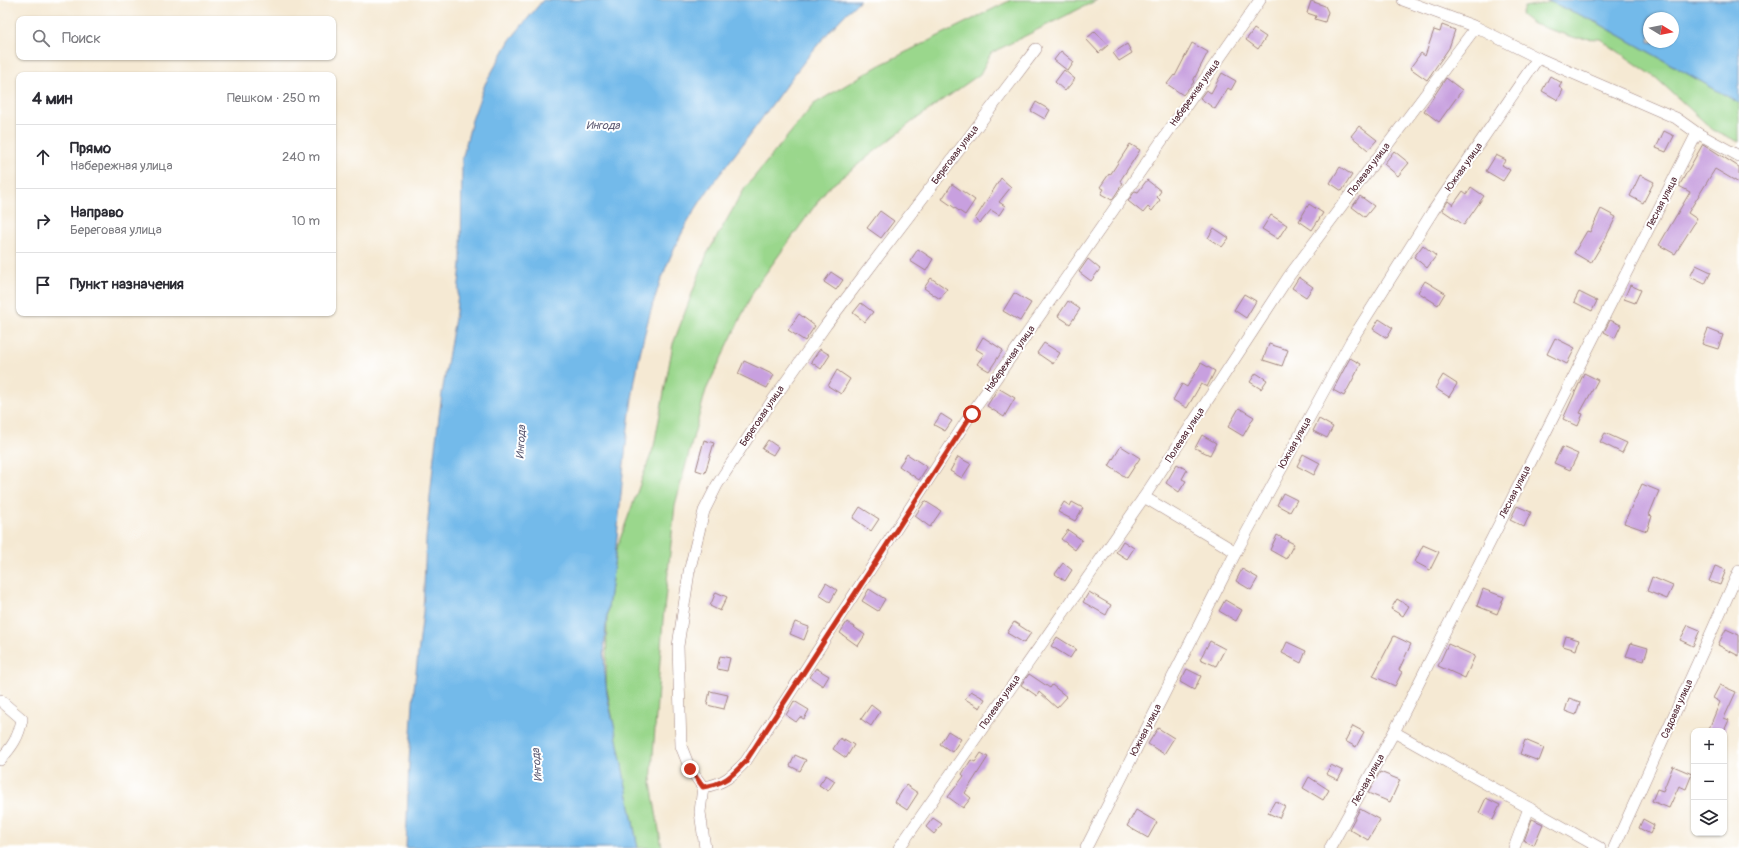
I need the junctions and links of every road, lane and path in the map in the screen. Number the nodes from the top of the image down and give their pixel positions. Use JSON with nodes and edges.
{"nodes":[{"id":1,"x":1260,"y":0,"type":"edge"},
{"id":2,"x":1404,"y":0,"type":"edge"},
{"id":3,"x":1476,"y":27,"type":"junction"},
{"id":4,"x":1036,"y":49,"type":"dead end"},
{"id":5,"x":1538,"y":58,"type":"junction"},
{"id":6,"x":1696,"y":133,"type":"junction"},
{"id":7,"x":1739,"y":156,"type":"edge"},
{"id":8,"x":1144,"y":498,"type":"junction"},
{"id":9,"x":1236,"y":552,"type":"junction"},
{"id":10,"x":1739,"y":571,"type":"edge"},
{"id":11,"x":0,"y":700,"type":"edge"},
{"id":12,"x":1394,"y":732,"type":"junction"},
{"id":13,"x":0,"y":760,"type":"edge"},
{"id":14,"x":703,"y":787,"type":"junction"},
{"id":15,"x":1529,"y":808,"type":"junction"},
{"id":16,"x":705,"y":848,"type":"edge"},
{"id":17,"x":899,"y":848,"type":"edge"},
{"id":18,"x":1086,"y":848,"type":"edge"},
{"id":19,"x":1330,"y":848,"type":"edge"},
{"id":20,"x":1514,"y":848,"type":"edge"},
{"id":21,"x":1600,"y":848,"type":"edge"},
{"id":22,"x":1614,"y":848,"type":"edge"}],
"edges":[{"from":1,"to":14,"type":"street","name":"Набережная улица"},
{"from":2,"to":3,"type":"street"},
{"from":3,"to":5,"type":"street"},
{"from":3,"to":8,"type":"street","name":"Полевая улица"},
{"from":4,"to":14,"type":"street","name":"Береговая улица"},
{"from":5,"to":6,"type":"street"},
{"from":5,"to":9,"type":"street","name":"Южная улица"},
{"from":6,"to":7,"type":"street"},
{"from":6,"to":12,"type":"street","name":"Лесная улица"},
{"from":8,"to":9,"type":"street"},
{"from":8,"to":17,"type":"street","name":"Полевая улица"},
{"from":9,"to":18,"type":"street","name":"Южная улица"},
{"from":10,"to":22,"type":"street","name":"Садовая улица"},
{"from":11,"to":13,"type":"street"},
{"from":12,"to":15,"type":"street"},
{"from":12,"to":19,"type":"street","name":"Лесная улица"},
{"from":14,"to":16,"type":"street"},
{"from":15,"to":20,"type":"street"},
{"from":15,"to":21,"type":"street"}]}
